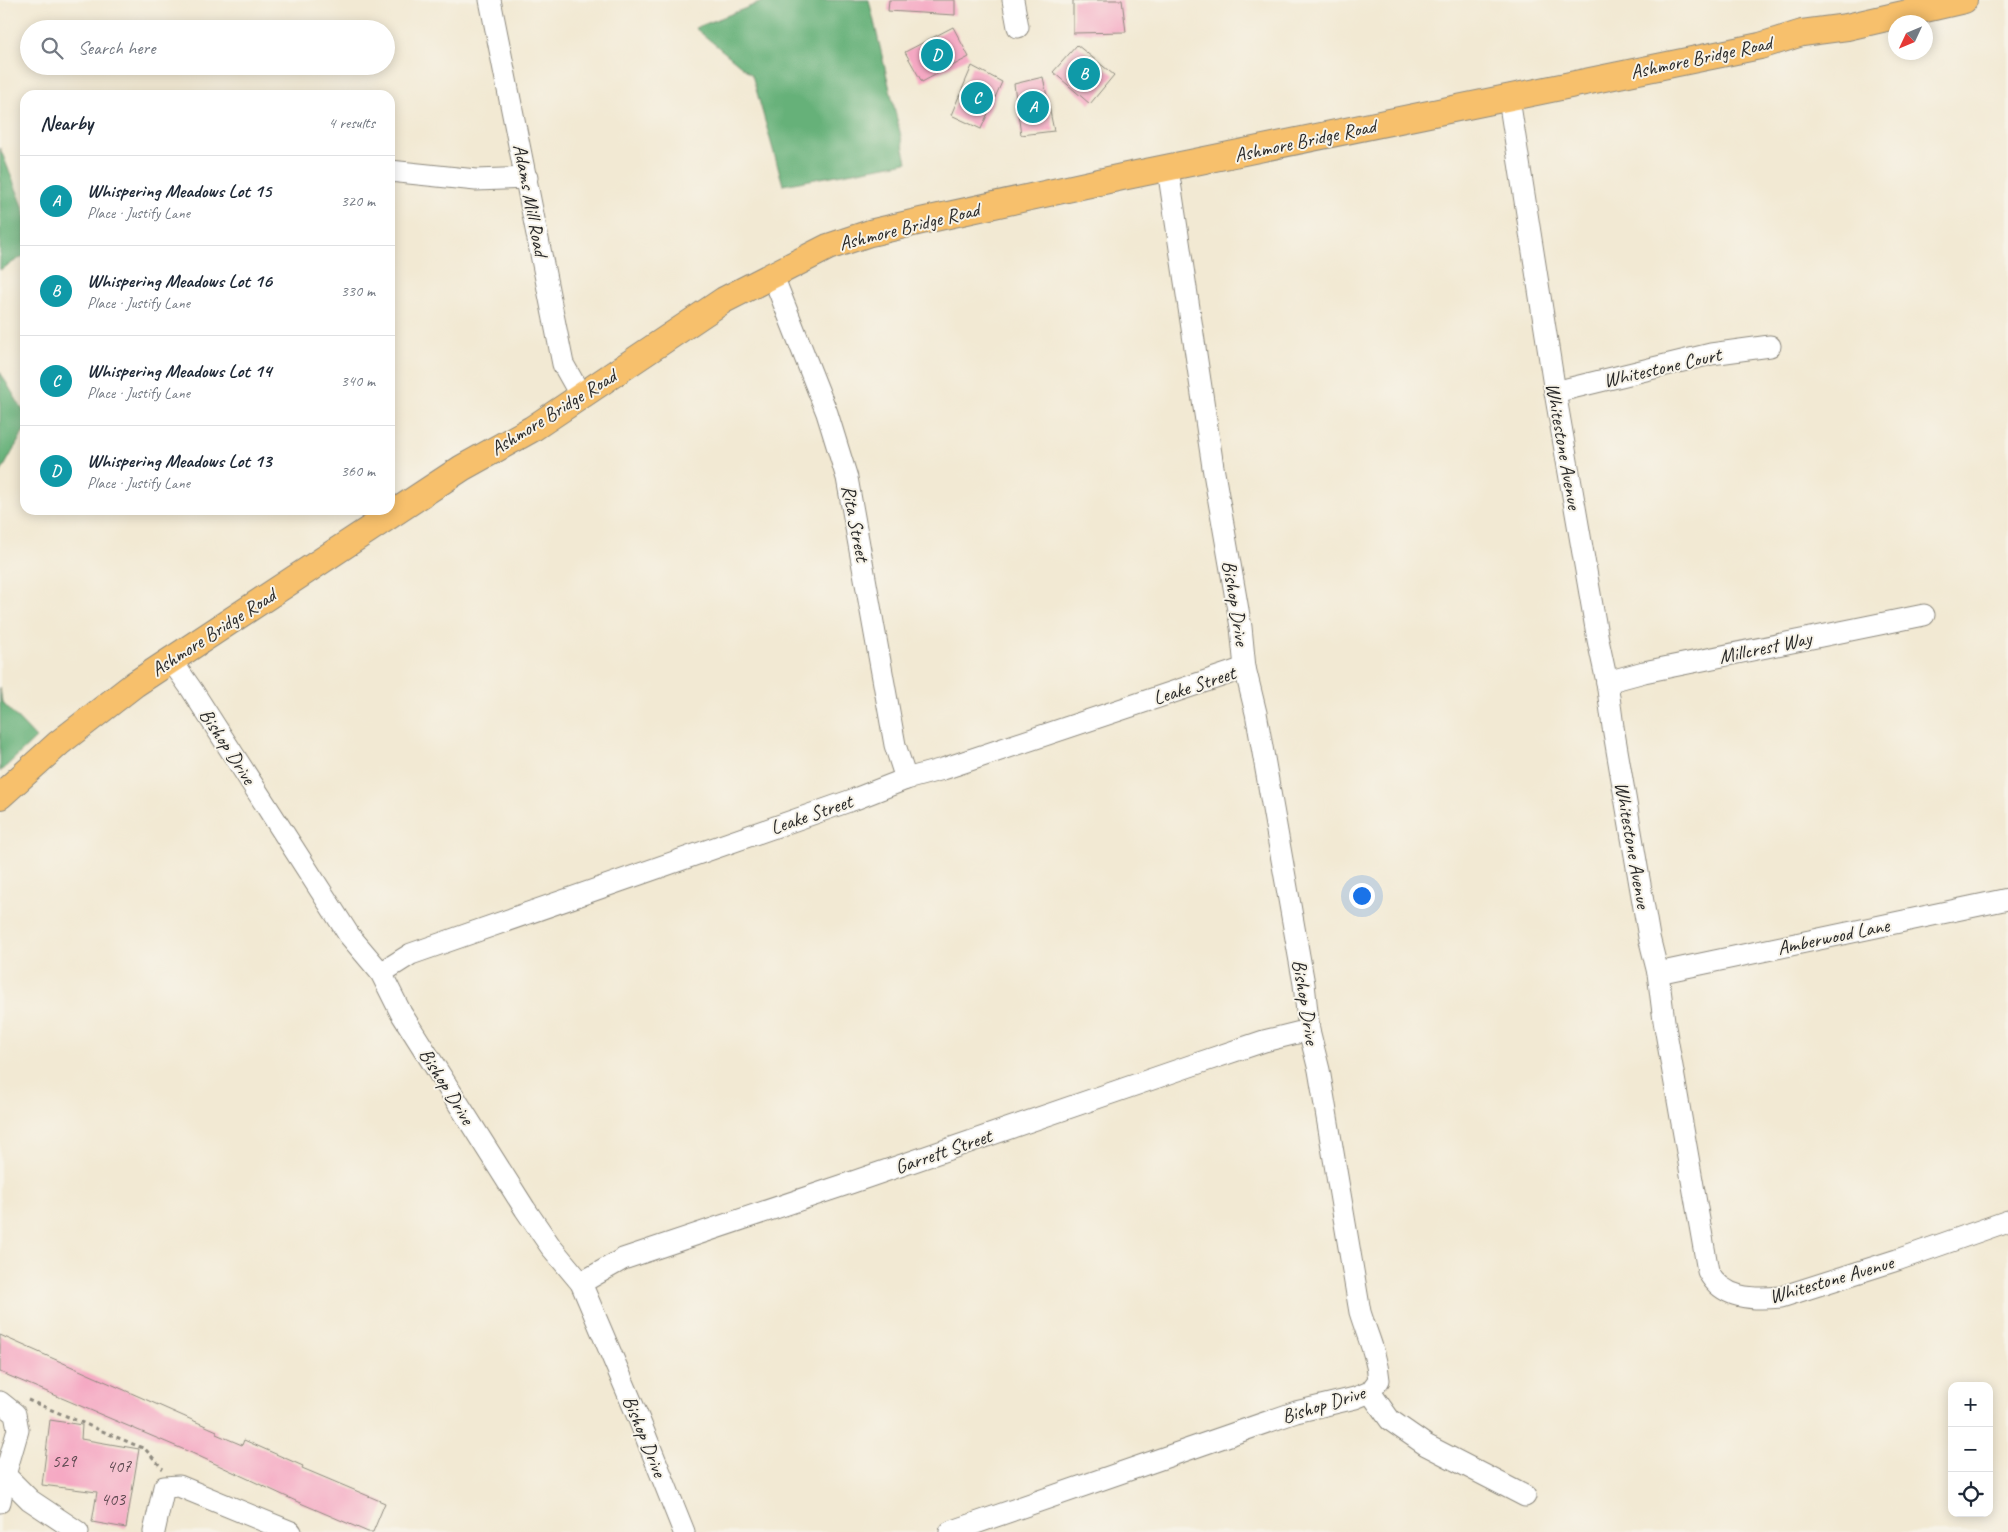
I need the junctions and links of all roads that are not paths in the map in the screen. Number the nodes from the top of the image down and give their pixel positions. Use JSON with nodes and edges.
{"nodes":[{"id":1,"x":490,"y":0,"type":"edge"},
{"id":2,"x":1013,"y":0,"type":"edge"},
{"id":3,"x":1964,"y":0,"type":"edge"},
{"id":4,"x":1018,"y":27,"type":"dead end"},
{"id":5,"x":1509,"y":99,"type":"junction"},
{"id":6,"x":1168,"y":169,"type":"junction"},
{"id":7,"x":395,"y":172,"type":"edge"},
{"id":8,"x":527,"y":178,"type":"junction"},
{"id":9,"x":773,"y":276,"type":"junction"},
{"id":10,"x":1770,"y":346,"type":"dead end"},
{"id":11,"x":1555,"y":392,"type":"junction"},
{"id":12,"x":581,"y":396,"type":"junction"},
{"id":13,"x":395,"y":512,"type":"edge"},
{"id":14,"x":391,"y":515,"type":"edge"},
{"id":15,"x":1924,"y":615,"type":"dead end"},
{"id":16,"x":171,"y":660,"type":"junction"},
{"id":17,"x":1245,"y":668,"type":"junction"},
{"id":18,"x":1607,"y":682,"type":"junction"},
{"id":19,"x":906,"y":779,"type":"junction"},
{"id":20,"x":0,"y":796,"type":"edge"},
{"id":21,"x":2008,"y":899,"type":"edge"},
{"id":22,"x":381,"y":973,"type":"junction"},
{"id":23,"x":1658,"y":973,"type":"junction"},
{"id":24,"x":1309,"y":1030,"type":"junction"},
{"id":25,"x":2008,"y":1221,"type":"edge"},
{"id":26,"x":581,"y":1282,"type":"junction"},
{"id":27,"x":1370,"y":1392,"type":"junction"},
{"id":28,"x":0,"y":1402,"type":"edge"},
{"id":29,"x":2,"y":1472,"type":"edge"},
{"id":30,"x":1525,"y":1496,"type":"dead end"},
{"id":31,"x":0,"y":1502,"type":"edge"},
{"id":32,"x":78,"y":1532,"type":"edge"},
{"id":33,"x":154,"y":1532,"type":"edge"},
{"id":34,"x":292,"y":1532,"type":"edge"},
{"id":35,"x":684,"y":1532,"type":"edge"},
{"id":36,"x":950,"y":1532,"type":"edge"}],
"edges":[{"from":1,"to":8,"type":"street","name":"Adams Mill Road"},
{"from":2,"to":4,"type":"street"},
{"from":3,"to":5,"type":"main road","name":"Ashmore Bridge Road"},
{"from":5,"to":6,"type":"main road","name":"Ashmore Bridge Road"},
{"from":5,"to":11,"type":"street","name":"Whitestone Avenue"},
{"from":6,"to":9,"type":"main road","name":"Ashmore Bridge Road"},
{"from":6,"to":17,"type":"street","name":"Bishop Drive"},
{"from":7,"to":8,"type":"street"},
{"from":8,"to":12,"type":"street","name":"Adams Mill Road"},
{"from":9,"to":12,"type":"main road","name":"Ashmore Bridge Road"},
{"from":9,"to":19,"type":"street","name":"Rita Street"},
{"from":10,"to":11,"type":"street","name":"Whitestone Court"},
{"from":11,"to":18,"type":"street","name":"Whitestone Avenue"},
{"from":12,"to":13,"type":"main road","name":"Ashmore Bridge Road"},
{"from":14,"to":16,"type":"main road","name":"Ashmore Bridge Road"},
{"from":15,"to":18,"type":"street","name":"Millcrest Way"},
{"from":16,"to":20,"type":"main road","name":"Ashmore Bridge Road"},
{"from":16,"to":22,"type":"street","name":"Bishop Drive"},
{"from":17,"to":19,"type":"street","name":"Leake Street"},
{"from":17,"to":24,"type":"street","name":"Bishop Drive"},
{"from":18,"to":23,"type":"street","name":"Whitestone Avenue"},
{"from":19,"to":22,"type":"street","name":"Leake Street"},
{"from":21,"to":23,"type":"street","name":"Amberwood Lane"},
{"from":22,"to":26,"type":"street","name":"Bishop Drive"},
{"from":23,"to":25,"type":"street","name":"Whitestone Avenue"},
{"from":24,"to":26,"type":"street","name":"Garrett Street"},
{"from":24,"to":27,"type":"street","name":"Bishop Drive"},
{"from":26,"to":35,"type":"street","name":"Bishop Drive"},
{"from":27,"to":30,"type":"street"},
{"from":27,"to":36,"type":"street","name":"Bishop Drive"},
{"from":28,"to":29,"type":"street"},
{"from":29,"to":31,"type":"street"},
{"from":29,"to":32,"type":"street"},
{"from":33,"to":34,"type":"street"}]}
